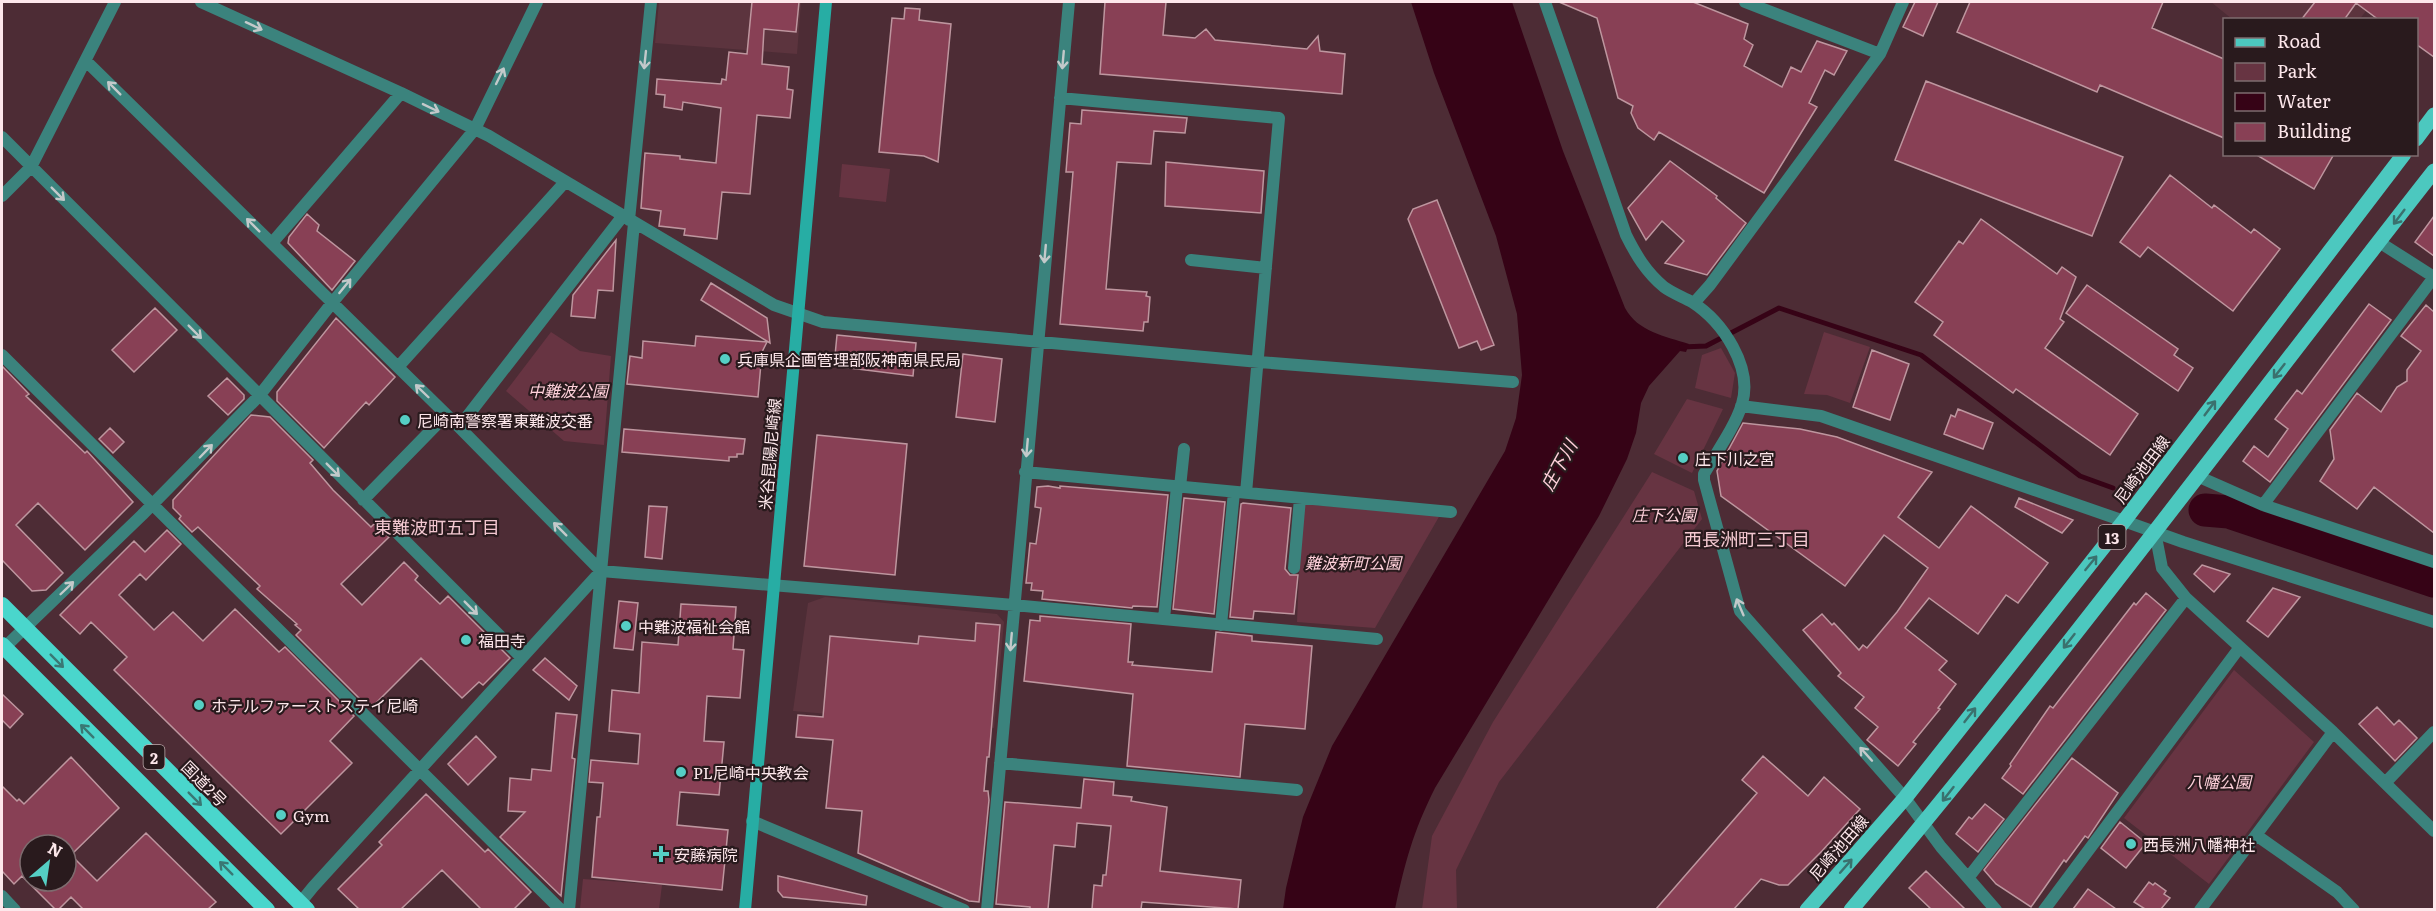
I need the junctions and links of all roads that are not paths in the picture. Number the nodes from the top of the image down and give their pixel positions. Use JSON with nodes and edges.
{"nodes":[{"id":1,"x":115,"y":2,"type":"edge"},
{"id":2,"x":201,"y":2,"type":"edge"},
{"id":3,"x":536,"y":2,"type":"edge"},
{"id":4,"x":651,"y":2,"type":"edge"},
{"id":5,"x":826,"y":2,"type":"edge"},
{"id":6,"x":1069,"y":2,"type":"edge"},
{"id":7,"x":1545,"y":2,"type":"edge"},
{"id":8,"x":1745,"y":2,"type":"edge"},
{"id":9,"x":1903,"y":2,"type":"edge"},
{"id":10,"x":1880,"y":54,"type":"junction"},
{"id":11,"x":86,"y":61,"type":"junction"},
{"id":12,"x":401,"y":93,"type":"junction"},
{"id":13,"x":1060,"y":98,"type":"junction"},
{"id":14,"x":2434,"y":115,"type":"edge"},
{"id":15,"x":475,"y":129,"type":"junction"},
{"id":16,"x":2418,"y":136,"type":"edge"},
{"id":17,"x":2,"y":137,"type":"edge"},
{"id":18,"x":2402,"y":156,"type":"edge"},
{"id":19,"x":31,"y":167,"type":"junction"},
{"id":20,"x":2434,"y":171,"type":"edge"},
{"id":21,"x":565,"y":182,"type":"junction"},
{"id":22,"x":2,"y":196,"type":"edge"},
{"id":23,"x":628,"y":220,"type":"junction"},
{"id":24,"x":2379,"y":242,"type":"junction"},
{"id":25,"x":272,"y":243,"type":"junction"},
{"id":26,"x":1191,"y":260,"type":"dead end"},
{"id":27,"x":1266,"y":268,"type":"junction"},
{"id":28,"x":2434,"y":277,"type":"edge"},
{"id":29,"x":332,"y":303,"type":"junction"},
{"id":30,"x":1694,"y":303,"type":"junction"},
{"id":31,"x":798,"y":314,"type":"junction"},
{"id":32,"x":1037,"y":342,"type":"junction"},
{"id":33,"x":2,"y":355,"type":"edge"},
{"id":34,"x":1258,"y":362,"type":"junction"},
{"id":35,"x":398,"y":367,"type":"junction"},
{"id":36,"x":1513,"y":382,"type":"dead end"},
{"id":37,"x":259,"y":396,"type":"junction"},
{"id":38,"x":1741,"y":406,"type":"junction"},
{"id":39,"x":446,"y":415,"type":"junction"},
{"id":40,"x":459,"y":427,"type":"junction"},
{"id":41,"x":1184,"y":449,"type":"dead end"},
{"id":42,"x":1025,"y":472,"type":"junction"},
{"id":43,"x":2197,"y":476,"type":"junction"},
{"id":44,"x":1178,"y":486,"type":"junction"},
{"id":45,"x":1240,"y":492,"type":"junction"},
{"id":46,"x":1300,"y":498,"type":"junction"},
{"id":47,"x":363,"y":500,"type":"junction"},
{"id":48,"x":152,"y":505,"type":"junction"},
{"id":49,"x":2263,"y":505,"type":"junction"},
{"id":50,"x":1451,"y":512,"type":"dead end"},
{"id":51,"x":2124,"y":521,"type":"junction"},
{"id":52,"x":2155,"y":532,"type":"junction"},
{"id":53,"x":2434,"y":562,"type":"edge"},
{"id":54,"x":1294,"y":568,"type":"dead end"},
{"id":55,"x":601,"y":571,"type":"junction"},
{"id":56,"x":773,"y":586,"type":"junction"},
{"id":57,"x":2186,"y":598,"type":"junction"},
{"id":58,"x":2,"y":605,"type":"edge"},
{"id":59,"x":1014,"y":605,"type":"junction"},
{"id":60,"x":1164,"y":619,"type":"junction"},
{"id":61,"x":2434,"y":622,"type":"edge"},
{"id":62,"x":1221,"y":625,"type":"junction"},
{"id":63,"x":25,"y":628,"type":"junction"},
{"id":64,"x":1377,"y":639,"type":"dead end"},
{"id":65,"x":2240,"y":647,"type":"junction"},
{"id":66,"x":2,"y":648,"type":"edge"},
{"id":67,"x":522,"y":658,"type":"junction"},
{"id":68,"x":2333,"y":732,"type":"junction"},
{"id":69,"x":2434,"y":732,"type":"edge"},
{"id":70,"x":1000,"y":763,"type":"junction"},
{"id":71,"x":419,"y":770,"type":"junction"},
{"id":72,"x":2386,"y":782,"type":"junction"},
{"id":73,"x":1297,"y":790,"type":"dead end"},
{"id":74,"x":1905,"y":798,"type":"junction"},
{"id":75,"x":752,"y":821,"type":"junction"},
{"id":76,"x":1925,"y":824,"type":"junction"},
{"id":77,"x":2434,"y":831,"type":"edge"},
{"id":78,"x":2256,"y":835,"type":"junction"},
{"id":79,"x":1968,"y":878,"type":"junction"},
{"id":80,"x":2,"y":896,"type":"edge"},
{"id":81,"x":302,"y":907,"type":"edge"},
{"id":82,"x":15,"y":909,"type":"edge"},
{"id":83,"x":267,"y":909,"type":"edge"},
{"id":84,"x":561,"y":909,"type":"edge"},
{"id":85,"x":568,"y":909,"type":"edge"},
{"id":86,"x":745,"y":909,"type":"edge"},
{"id":87,"x":964,"y":909,"type":"edge"},
{"id":88,"x":987,"y":909,"type":"edge"},
{"id":89,"x":1807,"y":909,"type":"edge"},
{"id":90,"x":1851,"y":909,"type":"edge"},
{"id":91,"x":1996,"y":909,"type":"edge"},
{"id":92,"x":2044,"y":909,"type":"edge"},
{"id":93,"x":2201,"y":909,"type":"edge"},
{"id":94,"x":2354,"y":909,"type":"edge"}],
"edges":[{"from":1,"to":11,"type":"street"},
{"from":2,"to":12,"type":"street","one_way":true},
{"from":15,"to":3,"type":"street","one_way":true},
{"from":4,"to":23,"type":"street","one_way":true},
{"from":5,"to":31,"type":"main road","name":"米谷昆陽尼崎線"},
{"from":6,"to":13,"type":"street","one_way":true},
{"from":7,"to":30,"type":"street"},
{"from":8,"to":10,"type":"street"},
{"from":9,"to":10,"type":"street"},
{"from":10,"to":30,"type":"street"},
{"from":11,"to":19,"type":"street"},
{"from":25,"to":11,"type":"street","one_way":true},
{"from":12,"to":15,"type":"street","one_way":true},
{"from":12,"to":25,"type":"street"},
{"from":13,"to":27,"type":"street"},
{"from":13,"to":32,"type":"street","one_way":true},
{"from":14,"to":16,"type":"main road"},
{"from":15,"to":21,"type":"street"},
{"from":29,"to":15,"type":"street","one_way":true},
{"from":17,"to":19,"type":"street"},
{"from":51,"to":18,"type":"main road","name":"尼崎池田線","number":"13","one_way":true},
{"from":19,"to":22,"type":"street"},
{"from":19,"to":37,"type":"street","one_way":true},
{"from":20,"to":24,"type":"main road","number":"13","one_way":true},
{"from":21,"to":23,"type":"street"},
{"from":21,"to":35,"type":"street"},
{"from":23,"to":31,"type":"street"},
{"from":23,"to":40,"type":"street"},
{"from":23,"to":55,"type":"street"},
{"from":24,"to":28,"type":"street"},
{"from":24,"to":43,"type":"main road","number":"13","one_way":true},
{"from":25,"to":29,"type":"street"},
{"from":26,"to":27,"type":"street"},
{"from":27,"to":34,"type":"street"},
{"from":28,"to":49,"type":"street"},
{"from":29,"to":35,"type":"street"},
{"from":29,"to":37,"type":"street"},
{"from":30,"to":38,"type":"street"},
{"from":31,"to":32,"type":"street"},
{"from":31,"to":56,"type":"main road","name":"米谷昆陽尼崎線"},
{"from":32,"to":34,"type":"street"},
{"from":32,"to":42,"type":"street","one_way":true},
{"from":33,"to":48,"type":"street"},
{"from":34,"to":36,"type":"street"},
{"from":34,"to":45,"type":"street"},
{"from":39,"to":35,"type":"street","one_way":true},
{"from":37,"to":47,"type":"street","one_way":true},
{"from":48,"to":37,"type":"street","one_way":true},
{"from":38,"to":51,"type":"street"},
{"from":74,"to":38,"type":"street","one_way":true},
{"from":39,"to":40,"type":"street"},
{"from":39,"to":47,"type":"street"},
{"from":55,"to":40,"type":"street","one_way":true},
{"from":41,"to":44,"type":"street"},
{"from":42,"to":44,"type":"street"},
{"from":42,"to":59,"type":"street"},
{"from":43,"to":49,"type":"street"},
{"from":43,"to":52,"type":"main road","number":"13"},
{"from":44,"to":45,"type":"street"},
{"from":44,"to":60,"type":"street"},
{"from":45,"to":46,"type":"street"},
{"from":45,"to":62,"type":"street"},
{"from":46,"to":50,"type":"street"},
{"from":46,"to":54,"type":"street"},
{"from":47,"to":67,"type":"street","one_way":true},
{"from":63,"to":48,"type":"street","one_way":true},
{"from":48,"to":71,"type":"street"},
{"from":49,"to":53,"type":"street"},
{"from":51,"to":52,"type":"street"},
{"from":74,"to":51,"type":"main road","name":"尼崎池田線","number":"13","one_way":true},
{"from":52,"to":57,"type":"street"},
{"from":52,"to":61,"type":"street"},
{"from":52,"to":76,"type":"main road","number":"13","one_way":true},
{"from":55,"to":56,"type":"street"},
{"from":55,"to":67,"type":"street"},
{"from":55,"to":85,"type":"street"},
{"from":56,"to":59,"type":"street"},
{"from":56,"to":75,"type":"main road","name":"米谷昆陽尼崎線"},
{"from":57,"to":65,"type":"street"},
{"from":57,"to":79,"type":"street"},
{"from":58,"to":63,"type":"highway","name":"国道2号","number":"2"},
{"from":59,"to":60,"type":"street"},
{"from":59,"to":70,"type":"street","one_way":true},
{"from":60,"to":62,"type":"street"},
{"from":62,"to":64,"type":"street"},
{"from":63,"to":66,"type":"street"},
{"from":63,"to":81,"type":"highway","name":"国道2号","number":"2","one_way":true},
{"from":65,"to":68,"type":"street"},
{"from":65,"to":92,"type":"street"},
{"from":83,"to":66,"type":"highway","number":"2","one_way":true},
{"from":67,"to":71,"type":"street"},
{"from":68,"to":72,"type":"street"},
{"from":68,"to":78,"type":"street"},
{"from":69,"to":72,"type":"street"},
{"from":70,"to":73,"type":"street"},
{"from":70,"to":88,"type":"street"},
{"from":71,"to":81,"type":"street"},
{"from":71,"to":84,"type":"street"},
{"from":72,"to":77,"type":"street"},
{"from":74,"to":76,"type":"street"},
{"from":89,"to":74,"type":"main road","name":"尼崎池田線","number":"13","one_way":true},
{"from":75,"to":86,"type":"main road","name":"米谷昆陽尼崎線"},
{"from":75,"to":87,"type":"street"},
{"from":76,"to":79,"type":"street"},
{"from":76,"to":90,"type":"main road","number":"13"},
{"from":78,"to":93,"type":"street"},
{"from":78,"to":94,"type":"street"},
{"from":79,"to":91,"type":"street"},
{"from":80,"to":82,"type":"street"}]}
